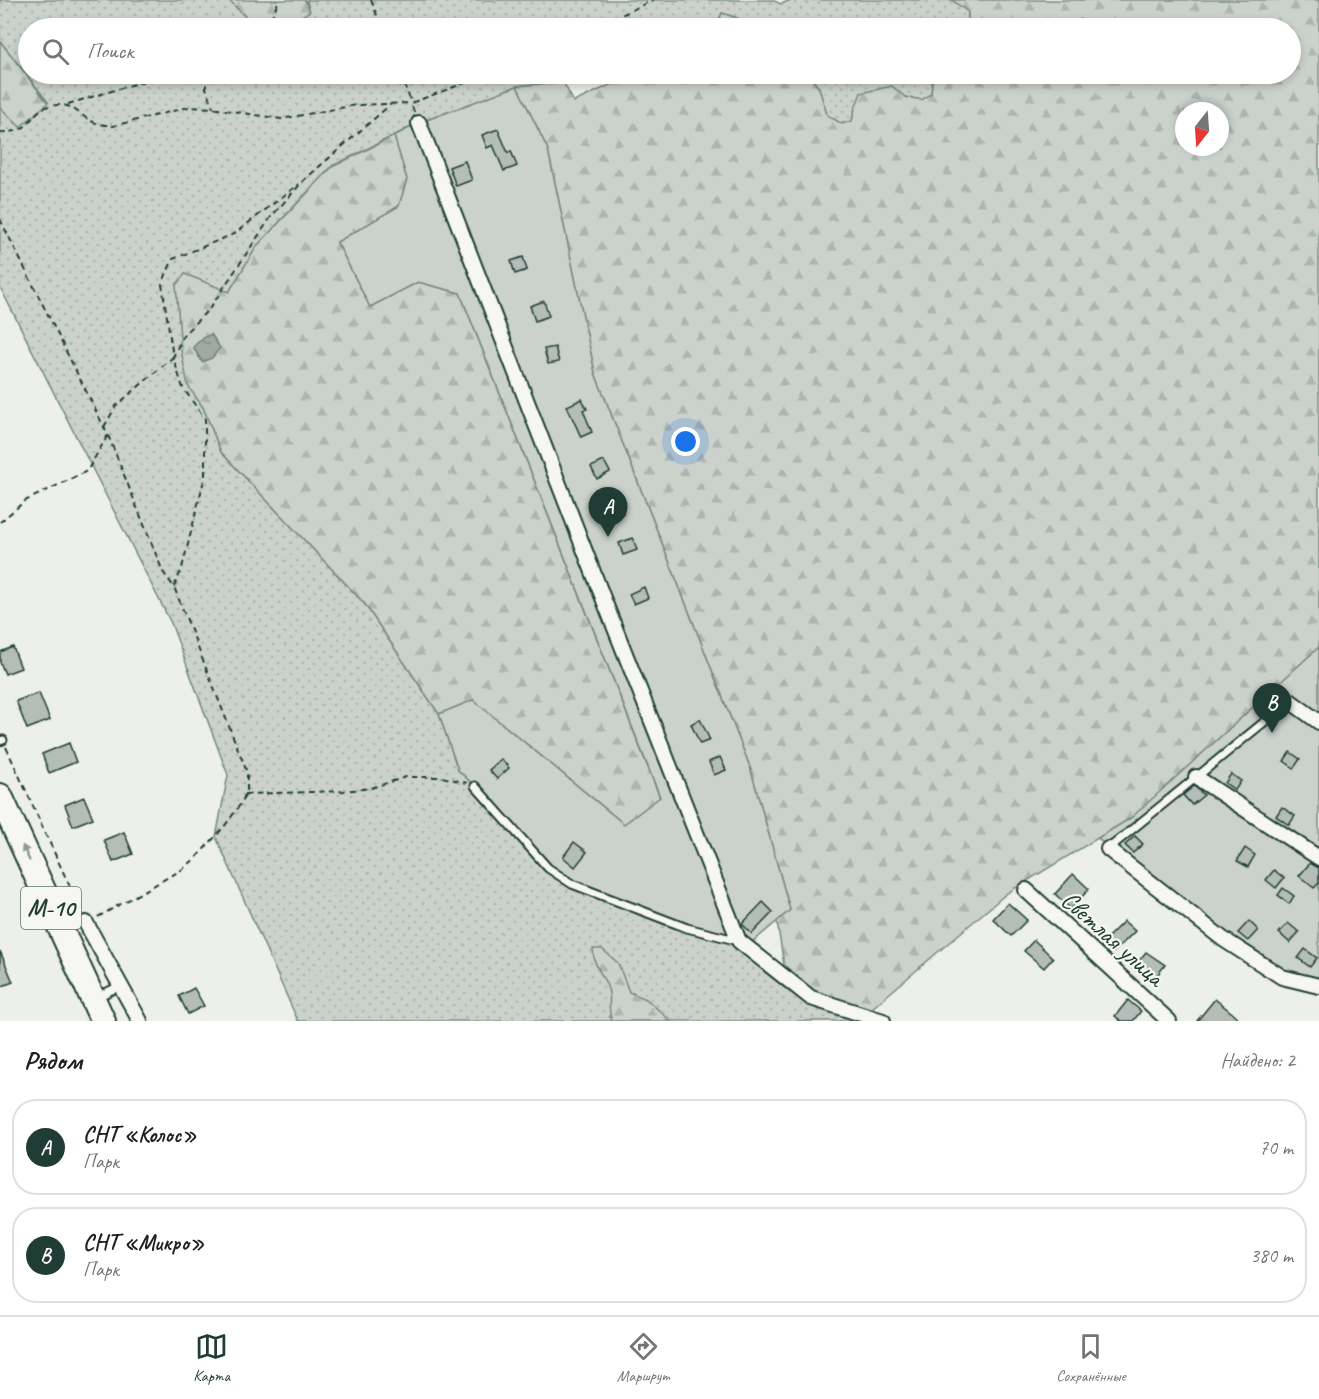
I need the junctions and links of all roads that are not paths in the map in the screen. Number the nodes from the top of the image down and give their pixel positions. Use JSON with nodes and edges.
{"nodes":[{"id":1,"x":417,"y":118,"type":"road end"},
{"id":2,"x":1290,"y":701,"type":"joint"},
{"id":3,"x":1319,"y":722,"type":"edge"},
{"id":4,"x":1196,"y":777,"type":"junction"},
{"id":5,"x":475,"y":786,"type":"road end"},
{"id":6,"x":0,"y":796,"type":"edge"},
{"id":7,"x":0,"y":836,"type":"edge"},
{"id":8,"x":1108,"y":849,"type":"joint"},
{"id":9,"x":1319,"y":858,"type":"edge"},
{"id":10,"x":1026,"y":890,"type":"dead end"},
{"id":11,"x":74,"y":928,"type":"junction"},
{"id":12,"x":739,"y":941,"type":"junction"},
{"id":13,"x":122,"y":985,"type":"junction"},
{"id":14,"x":1319,"y":986,"type":"edge"},
{"id":15,"x":89,"y":1010,"type":"edge"},
{"id":16,"x":103,"y":1021,"type":"edge"},
{"id":17,"x":140,"y":1021,"type":"edge"},
{"id":18,"x":883,"y":1021,"type":"edge"},
{"id":19,"x":1169,"y":1021,"type":"edge"}],
"edges":[{"from":1,"to":12,"type":"street"},
{"from":2,"to":3,"type":"street"},
{"from":2,"to":4,"type":"lane"},
{"from":4,"to":8,"type":"lane"},
{"from":4,"to":9,"type":"street"},
{"from":5,"to":12,"type":"lane"},
{"from":11,"to":6,"type":"highway","number":"М-10","one_way":true},
{"from":7,"to":15,"type":"highway","number":"М-10"},
{"from":8,"to":14,"type":"street"},
{"from":10,"to":19,"type":"street","name":"Светлая улица"},
{"from":11,"to":13,"type":"street"},
{"from":11,"to":15,"type":"highway","number":"М-10"},
{"from":12,"to":18,"type":"street"},
{"from":13,"to":15,"type":"lane"},
{"from":13,"to":17,"type":"street"},
{"from":15,"to":16,"type":"highway","number":"М-10"}]}
